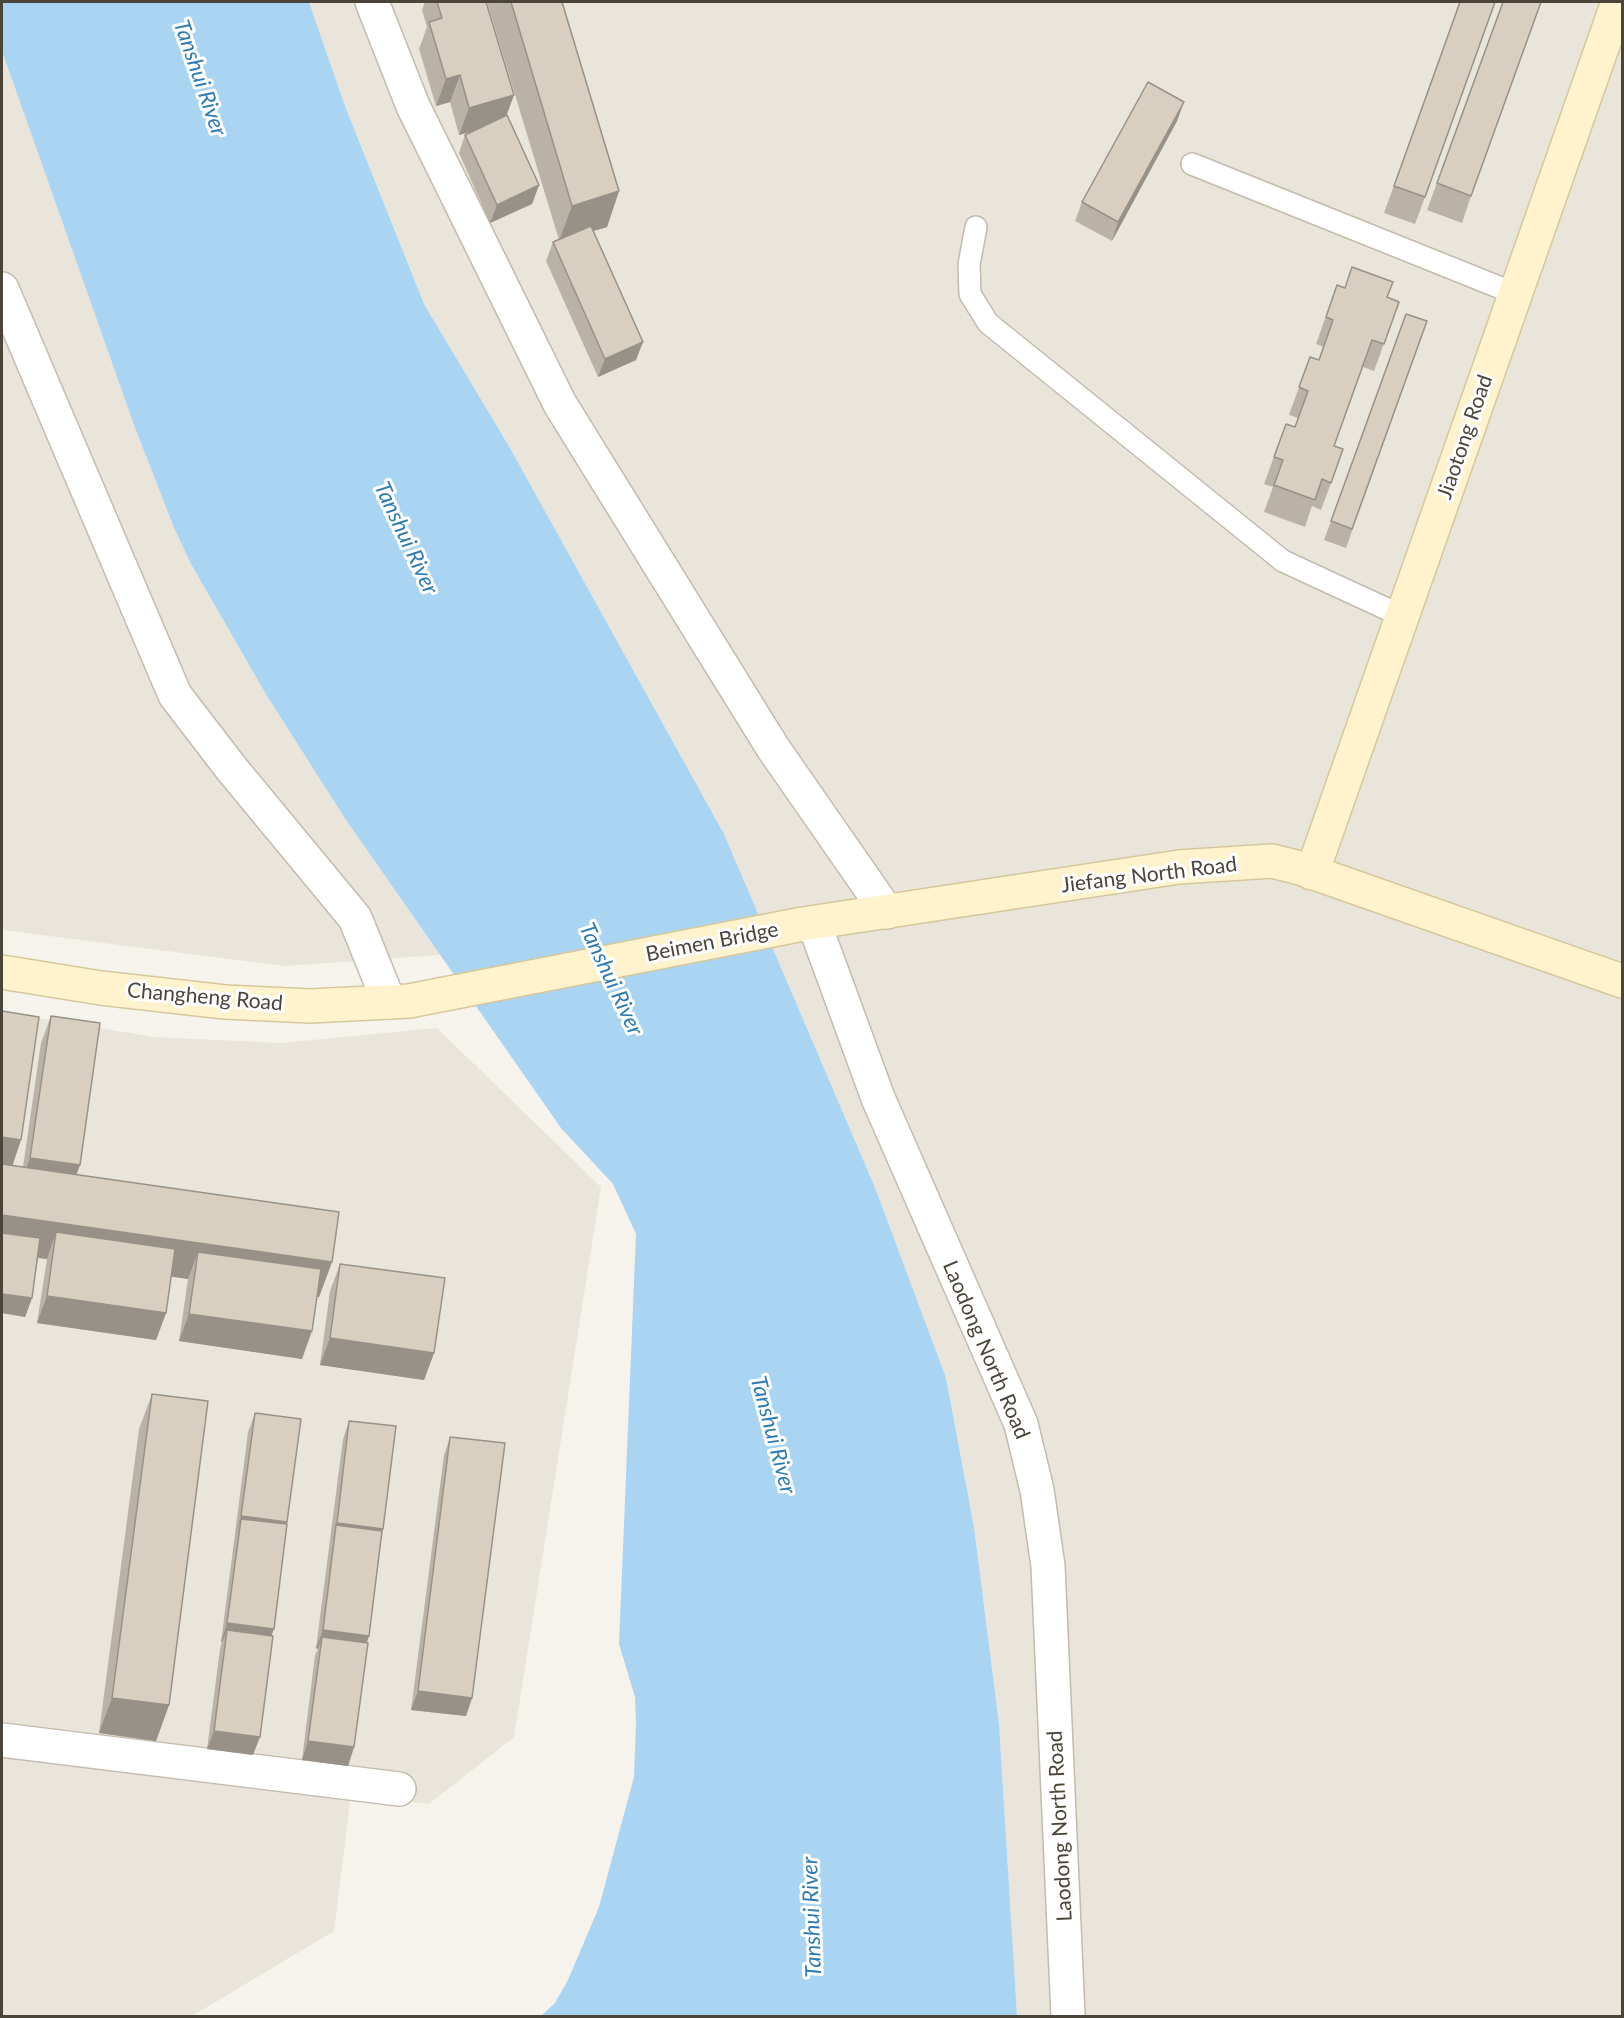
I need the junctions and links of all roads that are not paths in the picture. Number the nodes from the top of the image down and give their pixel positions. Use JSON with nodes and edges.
{"nodes":[{"id":1,"x":372,"y":2,"type":"edge"},
{"id":2,"x":1618,"y":2,"type":"edge"},
{"id":3,"x":1192,"y":164,"type":"dead end"},
{"id":4,"x":976,"y":227,"type":"dead end"},
{"id":5,"x":2,"y":289,"type":"edge"},
{"id":6,"x":1516,"y":294,"type":"junction"},
{"id":7,"x":1402,"y":616,"type":"junction"},
{"id":8,"x":1312,"y":873,"type":"junction"},
{"id":9,"x":887,"y":912,"type":"junction"},
{"id":10,"x":809,"y":923,"type":"junction"},
{"id":11,"x":2,"y":972,"type":"edge"},
{"id":12,"x":1623,"y":981,"type":"edge"},
{"id":13,"x":399,"y":1002,"type":"junction"},
{"id":14,"x":2,"y":1740,"type":"edge"},
{"id":15,"x":399,"y":1789,"type":"dead end"},
{"id":16,"x":1068,"y":2016,"type":"edge"}],
"edges":[{"from":1,"to":9,"type":"street"},
{"from":2,"to":6,"type":"street","name":"Jiaotong Road"},
{"from":3,"to":6,"type":"lane"},
{"from":4,"to":7,"type":"lane"},
{"from":5,"to":13,"type":"street"},
{"from":6,"to":7,"type":"street","name":"Jiaotong Road"},
{"from":7,"to":8,"type":"street","name":"Jiaotong Road"},
{"from":8,"to":9,"type":"street","name":"Jiefang North Road"},
{"from":8,"to":12,"type":"street","name":"Jiefang North Road"},
{"from":9,"to":10,"type":"street","name":"Jiefang North Road"},
{"from":10,"to":13,"type":"street","name":"Beimen Bridge"},
{"from":10,"to":16,"type":"street","name":"Laodong North Road"},
{"from":11,"to":13,"type":"street","name":"Changheng Road"},
{"from":14,"to":15,"type":"street"}]}
